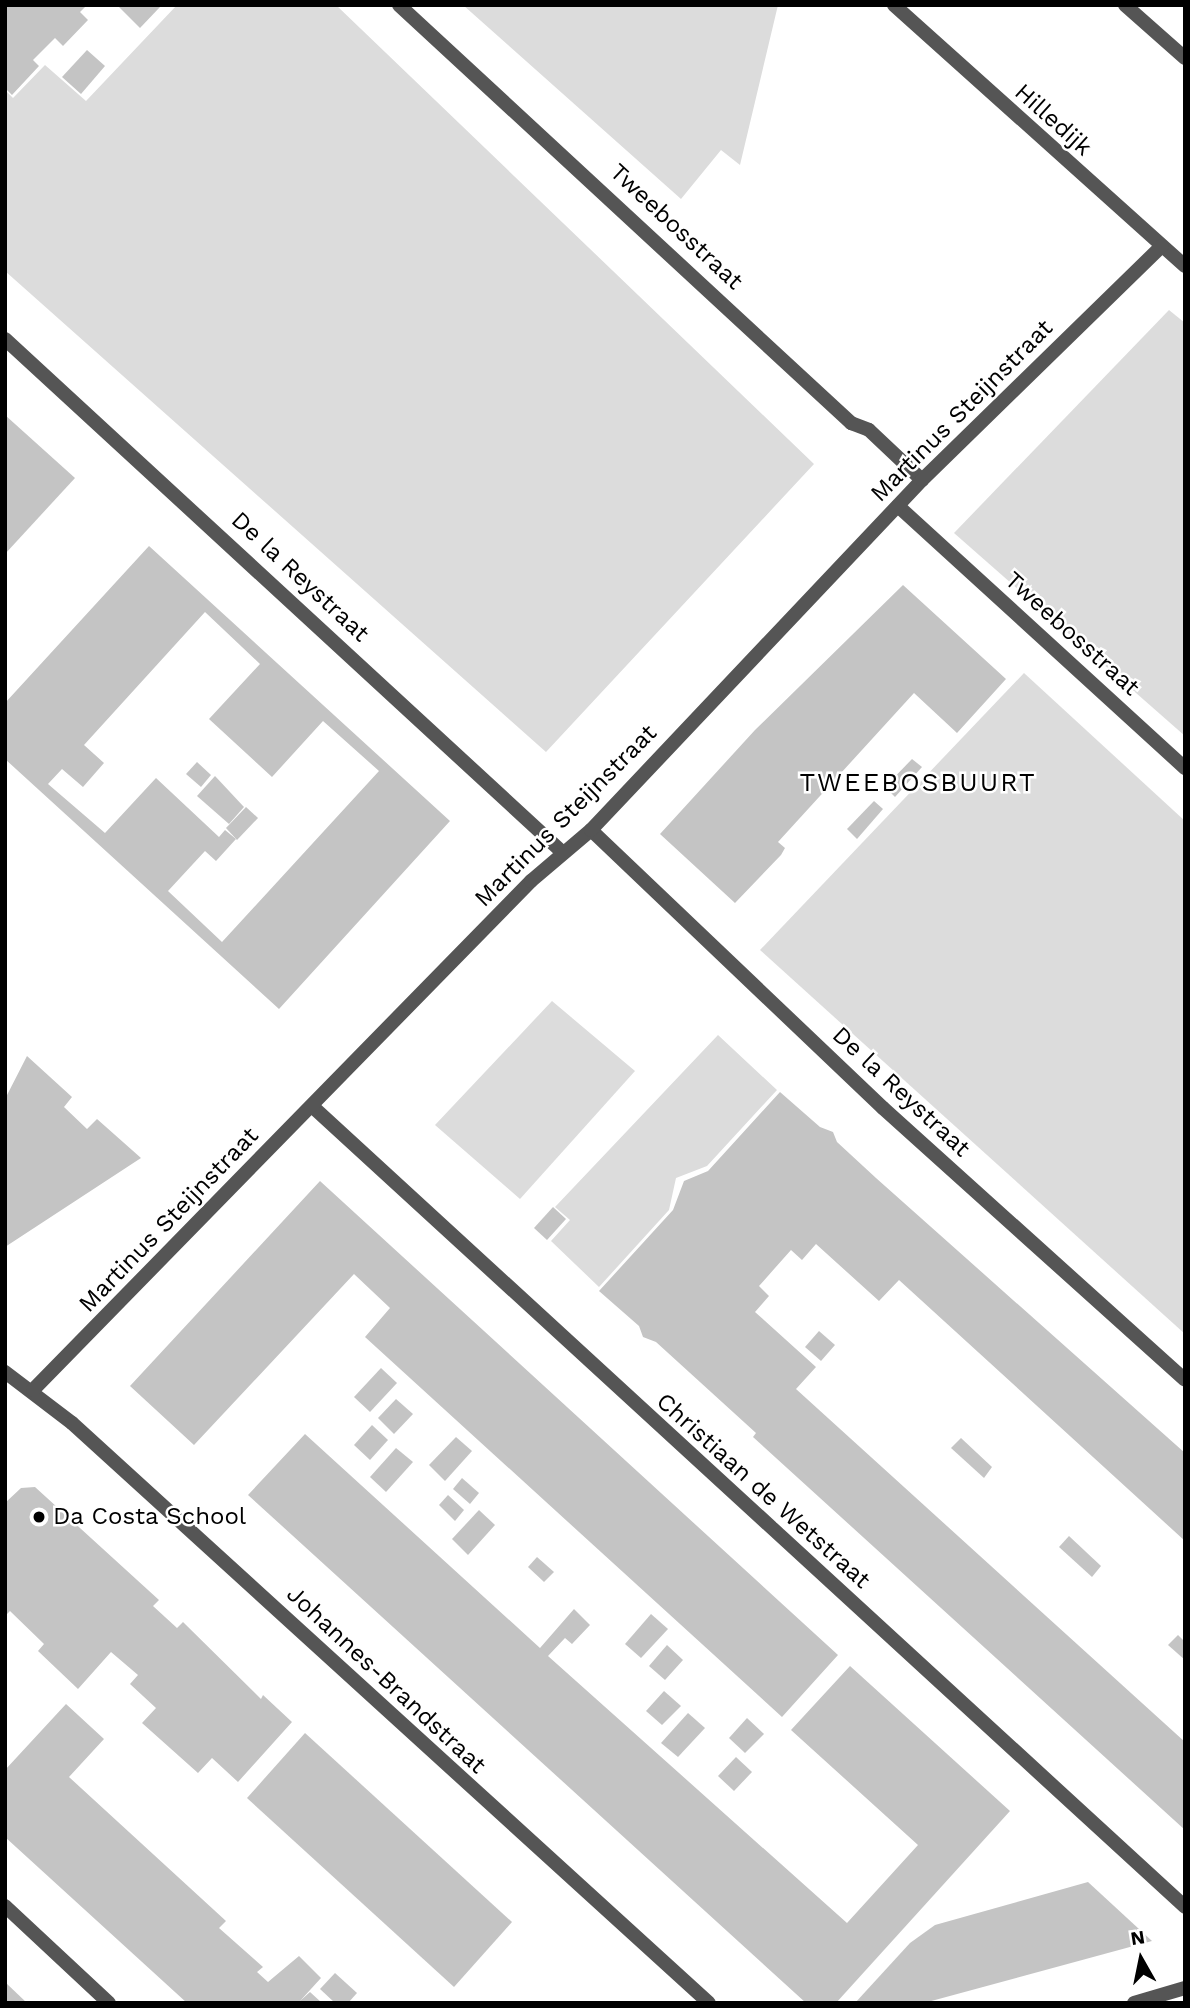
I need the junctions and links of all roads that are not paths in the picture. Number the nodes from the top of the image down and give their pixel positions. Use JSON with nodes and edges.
{"nodes":[{"id":1,"x":399,"y":5,"type":"edge"},
{"id":2,"x":894,"y":5,"type":"edge"},
{"id":3,"x":1125,"y":5,"type":"edge"},
{"id":4,"x":1185,"y":58,"type":"edge"},
{"id":5,"x":1162,"y":246,"type":"junction"},
{"id":6,"x":1185,"y":266,"type":"edge"},
{"id":7,"x":5,"y":339,"type":"edge"},
{"id":8,"x":922,"y":480,"type":"junction"},
{"id":9,"x":898,"y":506,"type":"junction"},
{"id":10,"x":1185,"y":768,"type":"edge"},
{"id":11,"x":591,"y":830,"type":"junction"},
{"id":12,"x":561,"y":851,"type":"junction"},
{"id":13,"x":313,"y":1107,"type":"junction"},
{"id":14,"x":5,"y":1372,"type":"edge"},
{"id":15,"x":1185,"y":1380,"type":"edge"},
{"id":16,"x":33,"y":1390,"type":"junction"},
{"id":17,"x":5,"y":1906,"type":"edge"},
{"id":18,"x":1185,"y":1907,"type":"edge"},
{"id":19,"x":1185,"y":1988,"type":"edge"},
{"id":20,"x":109,"y":2003,"type":"edge"},
{"id":21,"x":709,"y":2003,"type":"edge"},
{"id":22,"x":1134,"y":2003,"type":"edge"}],
"edges":[{"from":1,"to":8,"type":"street","name":"Tweebosstraat"},
{"from":2,"to":5,"type":"street","name":"Hilledijk"},
{"from":3,"to":4,"type":"street"},
{"from":5,"to":6,"type":"street","name":"Hilledijk"},
{"from":5,"to":8,"type":"street","name":"Martinus Steijnstraat"},
{"from":7,"to":12,"type":"street","name":"De la Reystraat"},
{"from":8,"to":9,"type":"street","name":"Martinus Steijnstraat"},
{"from":9,"to":10,"type":"street","name":"Tweebosstraat"},
{"from":9,"to":11,"type":"street","name":"Martinus Steijnstraat"},
{"from":11,"to":12,"type":"street","name":"Martinus Steijnstraat"},
{"from":11,"to":15,"type":"street","name":"De la Reystraat"},
{"from":12,"to":13,"type":"street","name":"Martinus Steijnstraat"},
{"from":13,"to":16,"type":"street","name":"Martinus Steijnstraat"},
{"from":13,"to":18,"type":"street","name":"Christiaan de Wetstraat"},
{"from":14,"to":16,"type":"street","name":"Johannes-Brandstraat"},
{"from":16,"to":21,"type":"street","name":"Johannes-Brandstraat"},
{"from":17,"to":20,"type":"street"},
{"from":19,"to":22,"type":"street"}]}
